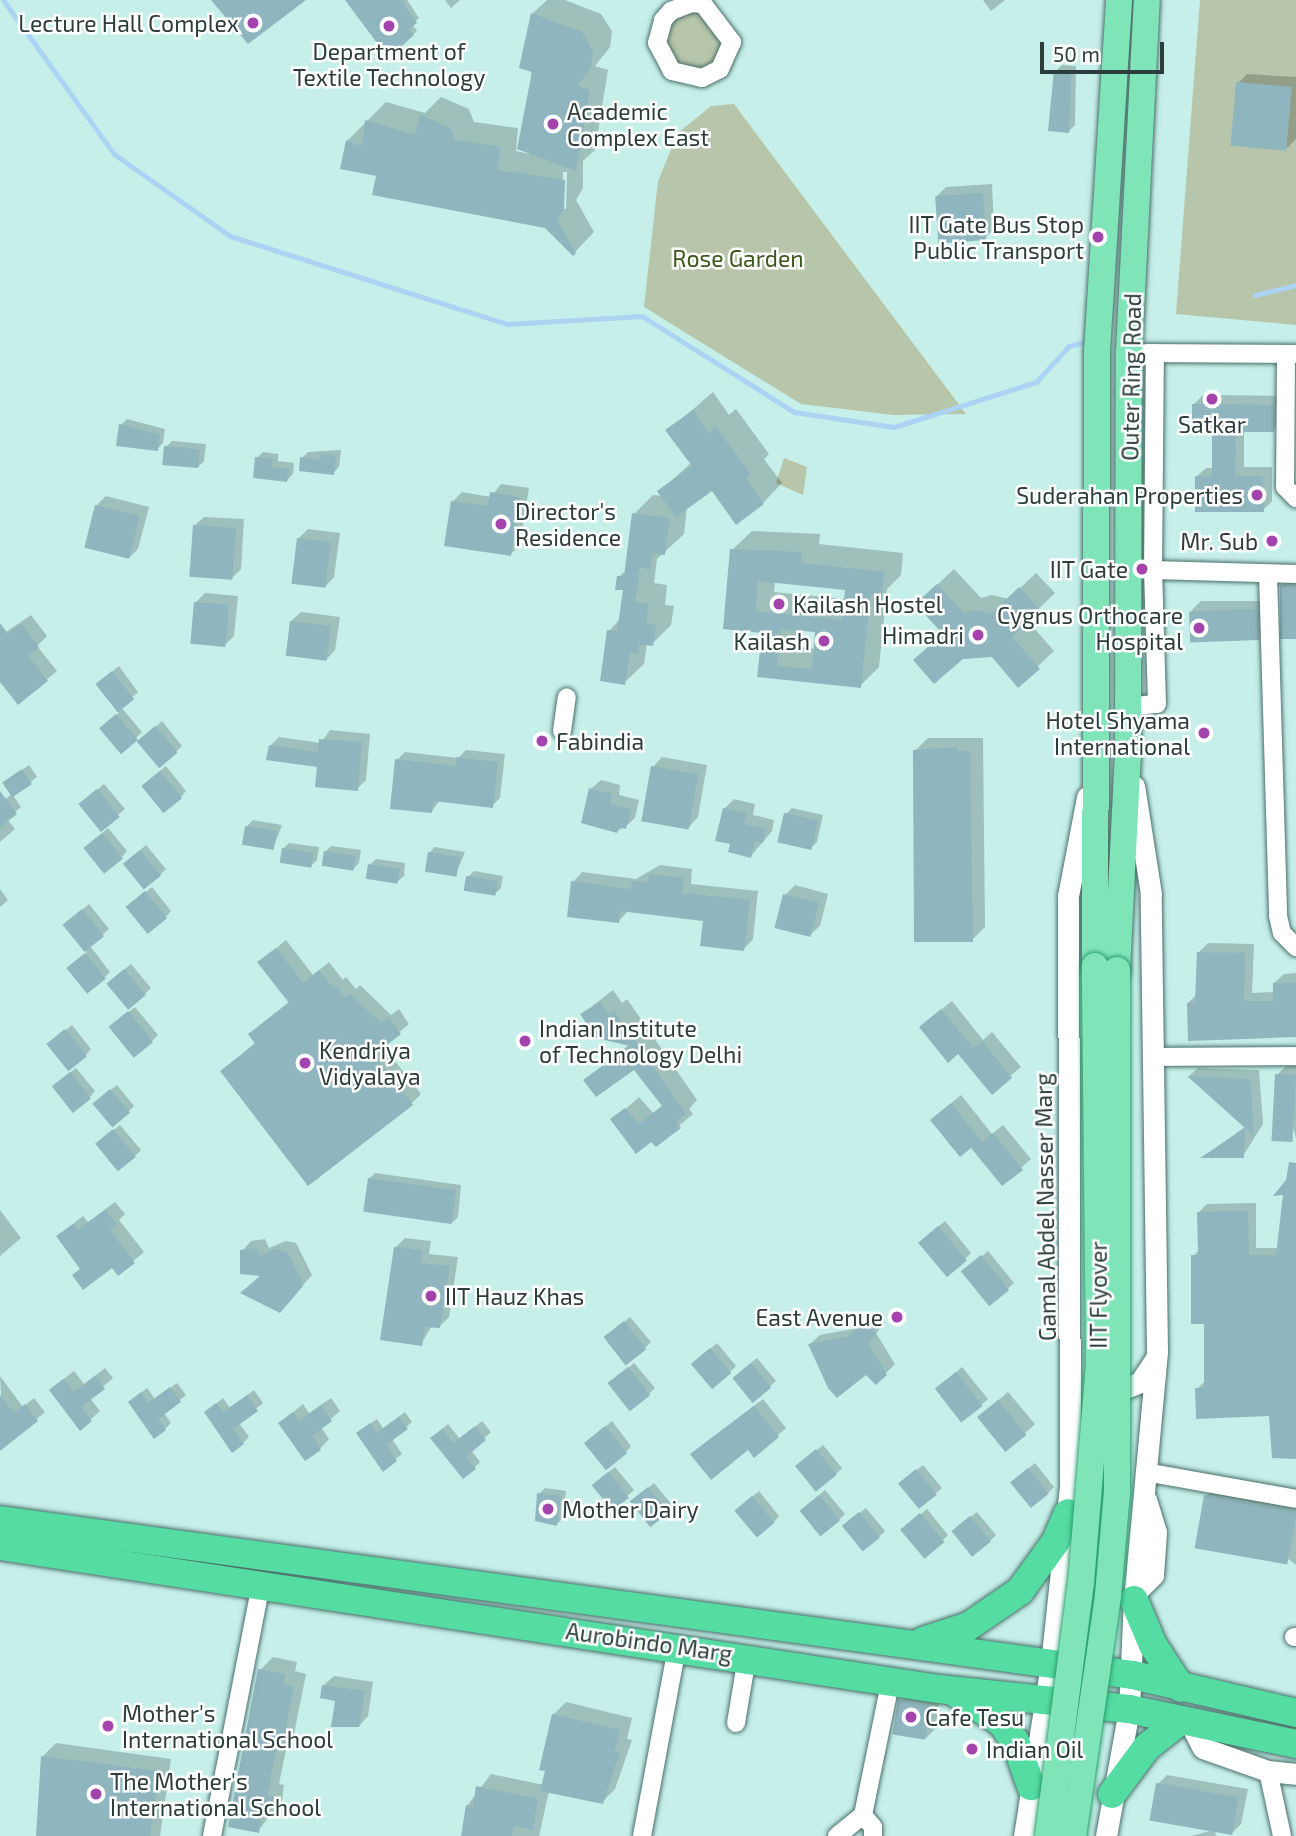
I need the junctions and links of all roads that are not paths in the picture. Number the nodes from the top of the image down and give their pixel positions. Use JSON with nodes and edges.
{"nodes":[{"id":1,"x":1119,"y":0,"type":"edge"},
{"id":2,"x":1147,"y":0,"type":"edge"},
{"id":3,"x":710,"y":13,"type":"joint"},
{"id":4,"x":1129,"y":351,"type":"junction"},
{"id":5,"x":1155,"y":353,"type":"junction"},
{"id":6,"x":1291,"y":354,"type":"edge"},
{"id":7,"x":1141,"y":464,"type":"junction"},
{"id":8,"x":1296,"y":498,"type":"edge"},
{"id":9,"x":1153,"y":570,"type":"junction"},
{"id":10,"x":1268,"y":574,"type":"junction"},
{"id":11,"x":1296,"y":574,"type":"edge"},
{"id":12,"x":567,"y":697,"type":"dead end"},
{"id":13,"x":1126,"y":707,"type":"junction"},
{"id":14,"x":562,"y":731,"type":"dead end"},
{"id":15,"x":1096,"y":750,"type":"junction"},
{"id":16,"x":1128,"y":755,"type":"junction"},
{"id":17,"x":1296,"y":947,"type":"edge"},
{"id":18,"x":1106,"y":968,"type":"junction"},
{"id":19,"x":1296,"y":1056,"type":"edge"},
{"id":20,"x":1154,"y":1057,"type":"junction"},
{"id":21,"x":1073,"y":1349,"type":"junction"},
{"id":22,"x":1157,"y":1351,"type":"junction"},
{"id":23,"x":1144,"y":1482,"type":"junction"},
{"id":24,"x":1296,"y":1499,"type":"edge"},
{"id":25,"x":1068,"y":1513,"type":"junction"},
{"id":26,"x":0,"y":1520,"type":"edge"},
{"id":27,"x":0,"y":1546,"type":"edge"},
{"id":28,"x":261,"y":1585,"type":"junction"},
{"id":29,"x":1134,"y":1597,"type":"junction"},
{"id":30,"x":910,"y":1643,"type":"junction"},
{"id":31,"x":677,"y":1647,"type":"junction"},
{"id":32,"x":747,"y":1657,"type":"junction"},
{"id":33,"x":1051,"y":1664,"type":"junction"},
{"id":34,"x":1133,"y":1675,"type":"junction"},
{"id":35,"x":891,"y":1679,"type":"junction"},
{"id":36,"x":1181,"y":1688,"type":"junction"},
{"id":37,"x":939,"y":1689,"type":"junction"},
{"id":38,"x":1045,"y":1698,"type":"junction"},
{"id":39,"x":1129,"y":1709,"type":"junction"},
{"id":40,"x":1296,"y":1713,"type":"edge"},
{"id":41,"x":1185,"y":1721,"type":"junction"},
{"id":42,"x":736,"y":1723,"type":"dead end"},
{"id":43,"x":1296,"y":1744,"type":"edge"},
{"id":44,"x":1268,"y":1771,"type":"junction"},
{"id":45,"x":1296,"y":1774,"type":"edge"},
{"id":46,"x":1031,"y":1786,"type":"junction"},
{"id":47,"x":1112,"y":1794,"type":"junction"},
{"id":48,"x":863,"y":1815,"type":"junction"},
{"id":49,"x":212,"y":1836,"type":"edge"},
{"id":50,"x":642,"y":1836,"type":"edge"},
{"id":51,"x":837,"y":1836,"type":"edge"},
{"id":52,"x":873,"y":1836,"type":"edge"},
{"id":53,"x":1024,"y":1836,"type":"edge"},
{"id":54,"x":1048,"y":1836,"type":"edge"},
{"id":55,"x":1073,"y":1836,"type":"edge"},
{"id":56,"x":1106,"y":1836,"type":"edge"},
{"id":57,"x":1282,"y":1836,"type":"edge"}],
"edges":[{"from":1,"to":15,"type":"main road","name":"Outer Ring Road"},
{"from":2,"to":4,"type":"main road","name":"Outer Ring Road"},
{"from":3,"to":3,"type":"street"},
{"from":4,"to":5,"type":"street"},
{"from":4,"to":7,"type":"main road","name":"Outer Ring Road"},
{"from":5,"to":6,"type":"street"},
{"from":5,"to":7,"type":"street"},
{"from":6,"to":8,"type":"street"},
{"from":7,"to":9,"type":"street"},
{"from":7,"to":13,"type":"main road","name":"Outer Ring Road"},
{"from":9,"to":10,"type":"street"},
{"from":9,"to":13,"type":"street"},
{"from":10,"to":11,"type":"street"},
{"from":10,"to":17,"type":"street"},
{"from":12,"to":14,"type":"street"},
{"from":13,"to":16,"type":"main road","name":"Outer Ring Road"},
{"from":15,"to":18,"type":"main road","name":"IIT Flyover"},
{"from":15,"to":21,"type":"street","name":"Gamal Abdel Nasser Marg"},
{"from":16,"to":18,"type":"main road","name":"IIT Flyover"},
{"from":16,"to":20,"type":"street"},
{"from":18,"to":54,"type":"main road","name":"IIT Flyover","bridge":true},
{"from":18,"to":55,"type":"main road","name":"IIT Flyover","bridge":true},
{"from":19,"to":20,"type":"street"},
{"from":20,"to":22,"type":"street"},
{"from":21,"to":22,"type":"street"},
{"from":21,"to":25,"type":"street","name":"Gamal Abdel Nasser Marg"},
{"from":22,"to":23,"type":"street"},
{"from":23,"to":24,"type":"street"},
{"from":23,"to":29,"type":"street"},
{"from":25,"to":30,"type":"highway"},
{"from":25,"to":33,"type":"street","name":"Gamal Abdel Nasser Marg"},
{"from":26,"to":30,"type":"highway","name":"Aurobindo Marg"},
{"from":27,"to":28,"type":"highway","name":"Aurobindo Marg"},
{"from":28,"to":31,"type":"highway","name":"Aurobindo Marg"},
{"from":28,"to":49,"type":"street"},
{"from":29,"to":34,"type":"street"},
{"from":29,"to":36,"type":"highway"},
{"from":30,"to":33,"type":"highway","name":"Aurobindo Marg"},
{"from":31,"to":32,"type":"highway","name":"Aurobindo Marg"},
{"from":31,"to":50,"type":"street"},
{"from":32,"to":35,"type":"highway","name":"Aurobindo Marg"},
{"from":32,"to":42,"type":"street"},
{"from":33,"to":34,"type":"highway","name":"Aurobindo Marg"},
{"from":33,"to":38,"type":"street","name":"Gamal Abdel Nasser Marg"},
{"from":34,"to":36,"type":"highway","name":"Aurobindo Marg"},
{"from":34,"to":39,"type":"street"},
{"from":35,"to":37,"type":"highway","name":"Aurobindo Marg"},
{"from":35,"to":48,"type":"street"},
{"from":36,"to":40,"type":"highway","name":"Aurobindo Marg"},
{"from":37,"to":38,"type":"highway","name":"Aurobindo Marg"},
{"from":37,"to":46,"type":"highway"},
{"from":38,"to":39,"type":"highway","name":"Aurobindo Marg"},
{"from":38,"to":46,"type":"street","name":"Gamal Abdel Nasser Marg"},
{"from":39,"to":41,"type":"highway","name":"Aurobindo Marg"},
{"from":39,"to":47,"type":"street"},
{"from":41,"to":43,"type":"highway","name":"Aurobindo Marg"},
{"from":41,"to":44,"type":"street"},
{"from":41,"to":47,"type":"highway"},
{"from":44,"to":45,"type":"street"},
{"from":44,"to":57,"type":"street"},
{"from":46,"to":53,"type":"street","name":"Gamal Abdel Nasser Marg"},
{"from":47,"to":56,"type":"street"},
{"from":48,"to":51,"type":"street"},
{"from":48,"to":52,"type":"street"}]}
